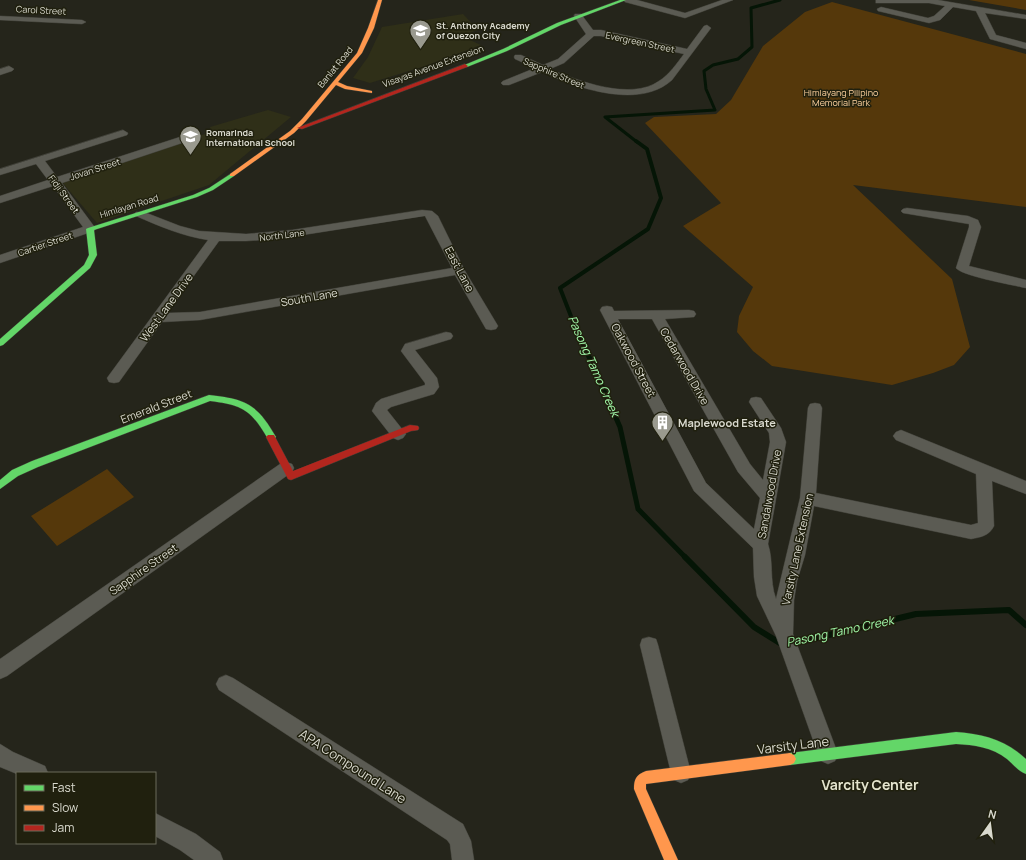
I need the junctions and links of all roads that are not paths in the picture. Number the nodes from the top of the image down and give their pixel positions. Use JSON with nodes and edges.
{"nodes":[{"id":1,"x":380,"y":0,"type":"edge"},
{"id":2,"x":624,"y":0,"type":"edge"},
{"id":3,"x":628,"y":0,"type":"edge"},
{"id":4,"x":652,"y":0,"type":"edge"},
{"id":5,"x":729,"y":0,"type":"edge"},
{"id":6,"x":926,"y":0,"type":"edge"},
{"id":7,"x":641,"y":4,"type":"junction"},
{"id":8,"x":952,"y":4,"type":"junction"},
{"id":9,"x":880,"y":5,"type":"edge"},
{"id":10,"x":979,"y":9,"type":"junction"},
{"id":11,"x":578,"y":16,"type":"junction"},
{"id":12,"x":1026,"y":17,"type":"edge"},
{"id":13,"x":0,"y":18,"type":"edge"},
{"id":14,"x":82,"y":22,"type":"dead end"},
{"id":15,"x":707,"y":28,"type":"dead end"},
{"id":16,"x":591,"y":33,"type":"junction"},
{"id":17,"x":1026,"y":46,"type":"edge"},
{"id":18,"x":688,"y":52,"type":"junction"},
{"id":19,"x":518,"y":57,"type":"dead end"},
{"id":20,"x":432,"y":69,"type":"dead end"},
{"id":21,"x":542,"y":69,"type":"junction"},
{"id":22,"x":335,"y":82,"type":"junction"},
{"id":23,"x":398,"y":82,"type":"dead end"},
{"id":24,"x":506,"y":83,"type":"dead end"},
{"id":25,"x":304,"y":120,"type":"junction"},
{"id":26,"x":292,"y":132,"type":"junction"},
{"id":27,"x":123,"y":133,"type":"dead end"},
{"id":28,"x":190,"y":137,"type":"dead end"},
{"id":29,"x":39,"y":160,"type":"junction"},
{"id":30,"x":0,"y":172,"type":"edge"},
{"id":31,"x":55,"y":182,"type":"junction"},
{"id":32,"x":0,"y":200,"type":"edge"},
{"id":33,"x":907,"y":211,"type":"dead end"},
{"id":34,"x":140,"y":214,"type":"junction"},
{"id":35,"x":428,"y":214,"type":"joint"},
{"id":36,"x":90,"y":229,"type":"junction"},
{"id":37,"x":216,"y":237,"type":"junction"},
{"id":38,"x":0,"y":259,"type":"edge"},
{"id":39,"x":460,"y":270,"type":"junction"},
{"id":40,"x":1026,"y":284,"type":"edge"},
{"id":41,"x":656,"y":314,"type":"junction"},
{"id":42,"x":689,"y":314,"type":"dead end"},
{"id":43,"x":158,"y":317,"type":"junction"},
{"id":44,"x":491,"y":326,"type":"dead end"},
{"id":45,"x":446,"y":336,"type":"dead end"},
{"id":46,"x":0,"y":343,"type":"edge"},
{"id":47,"x":114,"y":378,"type":"dead end"},
{"id":48,"x":756,"y":402,"type":"dead end"},
{"id":49,"x":815,"y":408,"type":"dead end"},
{"id":50,"x":415,"y":428,"type":"dead end"},
{"id":51,"x":398,"y":434,"type":"junction"},
{"id":52,"x":901,"y":436,"type":"dead end"},
{"id":53,"x":289,"y":472,"type":"junction"},
{"id":54,"x":984,"y":472,"type":"junction"},
{"id":55,"x":0,"y":485,"type":"edge"},
{"id":56,"x":1026,"y":488,"type":"edge"},
{"id":57,"x":768,"y":496,"type":"junction"},
{"id":58,"x":808,"y":498,"type":"junction"},
{"id":59,"x":760,"y":544,"type":"junction"},
{"id":60,"x":786,"y":637,"type":"junction"},
{"id":61,"x":649,"y":645,"type":"dead end"},
{"id":62,"x":0,"y":670,"type":"edge"},
{"id":63,"x":226,"y":684,"type":"dead end"},
{"id":64,"x":0,"y":754,"type":"edge"},
{"id":65,"x":828,"y":754,"type":"junction"},
{"id":66,"x":1026,"y":768,"type":"edge"},
{"id":67,"x":36,"y":772,"type":"edge"},
{"id":68,"x":681,"y":772,"type":"junction"},
{"id":69,"x":156,"y":825,"type":"edge"},
{"id":70,"x":212,"y":860,"type":"edge"},
{"id":71,"x":462,"y":860,"type":"edge"},
{"id":72,"x":671,"y":860,"type":"edge"}],
"edges":[{"from":1,"to":22,"type":"street","name":"Banlat Road"},
{"from":2,"to":11,"type":"street","name":"Visayas Avenue Extension"},
{"from":3,"to":7,"type":"street"},
{"from":4,"to":7,"type":"street"},
{"from":5,"to":7,"type":"street"},
{"from":6,"to":8,"type":"street"},
{"from":6,"to":9,"type":"street"},
{"from":8,"to":9,"type":"street"},
{"from":8,"to":10,"type":"street"},
{"from":10,"to":12,"type":"street"},
{"from":10,"to":17,"type":"street"},
{"from":11,"to":16,"type":"street"},
{"from":11,"to":26,"type":"street","name":"Visayas Avenue Extension"},
{"from":13,"to":14,"type":"street","name":"Carol Street"},
{"from":15,"to":18,"type":"street","name":"Sapphire Street"},
{"from":16,"to":18,"type":"street","name":"Evergreen Street"},
{"from":16,"to":21,"type":"street"},
{"from":18,"to":21,"type":"street","name":"Sapphire Street"},
{"from":19,"to":21,"type":"street","name":"Sapphire Street"},
{"from":20,"to":23,"type":"street","name":"Visayas Avenue Extension"},
{"from":21,"to":24,"type":"street"},
{"from":22,"to":25,"type":"street","name":"Banlat Road"},
{"from":22,"to":25,"type":"street","name":"Visayas Avenue Extension"},
{"from":25,"to":26,"type":"street","name":"Himlayan Road"},
{"from":26,"to":34,"type":"street","name":"Himlayan Road"},
{"from":27,"to":29,"type":"street"},
{"from":28,"to":31,"type":"street","name":"Jovan Street"},
{"from":29,"to":30,"type":"street"},
{"from":29,"to":31,"type":"street","name":"Fidji Street"},
{"from":31,"to":32,"type":"street","name":"Jovan Street"},
{"from":31,"to":36,"type":"street","name":"Fidji Street"},
{"from":33,"to":40,"type":"street"},
{"from":34,"to":36,"type":"street","name":"Himlayan Road"},
{"from":34,"to":37,"type":"street","name":"North Lane"},
{"from":35,"to":37,"type":"street","name":"North Lane"},
{"from":35,"to":39,"type":"street","name":"East Lane"},
{"from":36,"to":38,"type":"street","name":"Cartier Street"},
{"from":36,"to":46,"type":"street","name":"Himlayan Road"},
{"from":37,"to":43,"type":"street","name":"West Lane Drive"},
{"from":39,"to":43,"type":"street","name":"South Lane"},
{"from":39,"to":44,"type":"street","name":"East Lane"},
{"from":41,"to":42,"type":"street"},
{"from":41,"to":57,"type":"street","name":"Cedarwood Drive"},
{"from":41,"to":59,"type":"street","name":"Oakwood Street"},
{"from":43,"to":47,"type":"street","name":"West Lane Drive"},
{"from":45,"to":51,"type":"street"},
{"from":48,"to":57,"type":"street","name":"Sandalwood Drive"},
{"from":49,"to":58,"type":"street","name":"Varsity Lane Extension"},
{"from":50,"to":51,"type":"street"},
{"from":51,"to":53,"type":"street"},
{"from":52,"to":54,"type":"street"},
{"from":53,"to":55,"type":"street","name":"Emerald Street"},
{"from":53,"to":62,"type":"street","name":"Sapphire Street"},
{"from":54,"to":56,"type":"street"},
{"from":54,"to":58,"type":"street"},
{"from":57,"to":59,"type":"street","name":"Sandalwood Drive"},
{"from":58,"to":60,"type":"street","name":"Varsity Lane Extension"},
{"from":59,"to":60,"type":"street"},
{"from":60,"to":65,"type":"street","name":"Varsity Lane Extension"},
{"from":61,"to":68,"type":"street"},
{"from":63,"to":71,"type":"street","name":"APA Compound Lane"},
{"from":64,"to":67,"type":"street"},
{"from":65,"to":66,"type":"street","name":"Varsity Lane"},
{"from":65,"to":68,"type":"street","name":"Varsity Lane"},
{"from":68,"to":72,"type":"street","name":"Varsity Lane"},
{"from":69,"to":70,"type":"street"}]}
